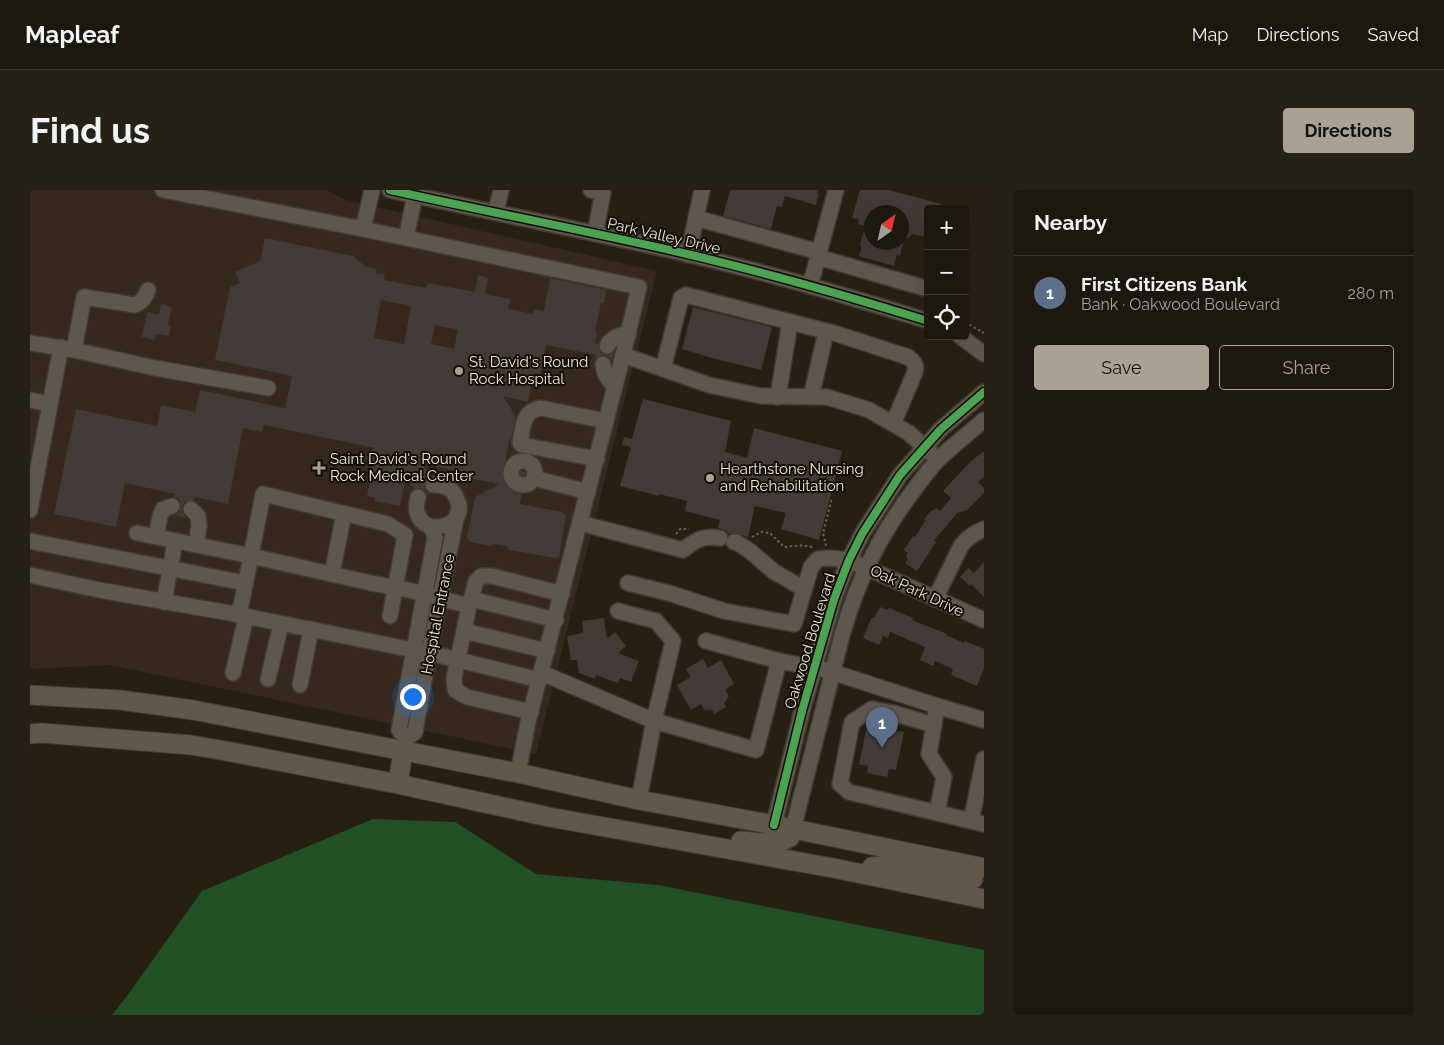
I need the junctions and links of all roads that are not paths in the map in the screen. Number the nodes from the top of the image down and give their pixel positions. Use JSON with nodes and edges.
{"nodes":[{"id":1,"x":163,"y":190,"type":"edge"},
{"id":2,"x":372,"y":190,"type":"edge"},
{"id":3,"x":390,"y":190,"type":"edge"},
{"id":4,"x":501,"y":190,"type":"edge"},
{"id":5,"x":591,"y":190,"type":"edge"},
{"id":6,"x":702,"y":190,"type":"edge"},
{"id":7,"x":836,"y":190,"type":"edge"},
{"id":8,"x":415,"y":195,"type":"junction"},
{"id":9,"x":496,"y":212,"type":"junction"},
{"id":10,"x":696,"y":218,"type":"junction"},
{"id":11,"x":362,"y":229,"type":"junction"},
{"id":12,"x":596,"y":234,"type":"junction"},
{"id":13,"x":406,"y":238,"type":"junction"},
{"id":14,"x":688,"y":254,"type":"junction"},
{"id":15,"x":819,"y":255,"type":"junction"},
{"id":16,"x":810,"y":286,"type":"junction"},
{"id":17,"x":924,"y":288,"type":"edge"},
{"id":18,"x":148,"y":290,"type":"dead end"},
{"id":19,"x":924,"y":320,"type":"edge"},
{"id":20,"x":790,"y":322,"type":"junction"},
{"id":21,"x":826,"y":332,"type":"junction"},
{"id":22,"x":629,"y":333,"type":"junction"},
{"id":23,"x":965,"y":340,"type":"edge"},
{"id":24,"x":30,"y":343,"type":"edge"},
{"id":25,"x":607,"y":346,"type":"dead end"},
{"id":26,"x":68,"y":348,"type":"junction"},
{"id":27,"x":984,"y":354,"type":"edge"},
{"id":28,"x":623,"y":355,"type":"junction"},
{"id":29,"x":602,"y":364,"type":"dead end"},
{"id":30,"x":664,"y":369,"type":"junction"},
{"id":31,"x":615,"y":386,"type":"junction"},
{"id":32,"x":268,"y":388,"type":"dead end"},
{"id":33,"x":984,"y":392,"type":"edge"},
{"id":34,"x":778,"y":397,"type":"junction"},
{"id":35,"x":811,"y":397,"type":"junction"},
{"id":36,"x":30,"y":400,"type":"edge"},
{"id":37,"x":50,"y":404,"type":"junction"},
{"id":38,"x":984,"y":420,"type":"edge"},
{"id":39,"x":606,"y":421,"type":"junction"},
{"id":40,"x":893,"y":424,"type":"junction"},
{"id":41,"x":924,"y":447,"type":"junction"},
{"id":42,"x":597,"y":459,"type":"junction"},
{"id":43,"x":937,"y":460,"type":"junction"},
{"id":44,"x":33,"y":478,"type":"edge"},
{"id":45,"x":534,"y":478,"type":"dead end"},
{"id":46,"x":433,"y":485,"type":"dead end"},
{"id":47,"x":588,"y":492,"type":"junction"},
{"id":48,"x":418,"y":497,"type":"dead end"},
{"id":49,"x":172,"y":506,"type":"dead end"},
{"id":50,"x":191,"y":509,"type":"dead end"},
{"id":51,"x":30,"y":510,"type":"edge"},
{"id":52,"x":344,"y":513,"type":"junction"},
{"id":53,"x":458,"y":514,"type":"junction"},
{"id":54,"x":580,"y":523,"type":"junction"},
{"id":55,"x":432,"y":527,"type":"junction"},
{"id":56,"x":984,"y":529,"type":"edge"},
{"id":57,"x":137,"y":533,"type":"dead end"},
{"id":58,"x":156,"y":538,"type":"junction"},
{"id":59,"x":30,"y":541,"type":"edge"},
{"id":60,"x":175,"y":542,"type":"junction"},
{"id":61,"x":196,"y":545,"type":"junction"},
{"id":62,"x":251,"y":556,"type":"junction"},
{"id":63,"x":849,"y":560,"type":"junction"},
{"id":64,"x":866,"y":567,"type":"junction"},
{"id":65,"x":170,"y":569,"type":"junction"},
{"id":66,"x":332,"y":574,"type":"junction"},
{"id":67,"x":30,"y":575,"type":"edge"},
{"id":68,"x":245,"y":583,"type":"junction"},
{"id":69,"x":628,"y":583,"type":"dead end"},
{"id":70,"x":396,"y":588,"type":"junction"},
{"id":71,"x":804,"y":589,"type":"junction"},
{"id":72,"x":562,"y":594,"type":"junction"},
{"id":73,"x":425,"y":595,"type":"junction"},
{"id":74,"x":440,"y":599,"type":"junction"},
{"id":75,"x":935,"y":599,"type":"junction"},
{"id":76,"x":164,"y":602,"type":"junction"},
{"id":77,"x":470,"y":602,"type":"junction"},
{"id":78,"x":618,"y":610,"type":"dead end"},
{"id":79,"x":242,"y":616,"type":"junction"},
{"id":80,"x":390,"y":616,"type":"dead end"},
{"id":81,"x":556,"y":620,"type":"junction"},
{"id":82,"x":984,"y":620,"type":"edge"},
{"id":83,"x":281,"y":624,"type":"junction"},
{"id":84,"x":311,"y":630,"type":"junction"},
{"id":85,"x":464,"y":630,"type":"junction"},
{"id":86,"x":706,"y":641,"type":"dead end"},
{"id":87,"x":548,"y":651,"type":"junction"},
{"id":88,"x":422,"y":652,"type":"junction"},
{"id":89,"x":458,"y":659,"type":"junction"},
{"id":90,"x":779,"y":661,"type":"junction"},
{"id":91,"x":815,"y":668,"type":"junction"},
{"id":92,"x":233,"y":673,"type":"dead end"},
{"id":93,"x":832,"y":673,"type":"junction"},
{"id":94,"x":541,"y":677,"type":"junction"},
{"id":95,"x":268,"y":679,"type":"dead end"},
{"id":96,"x":300,"y":685,"type":"dead end"},
{"id":97,"x":30,"y":695,"type":"edge"},
{"id":98,"x":937,"y":706,"type":"junction"},
{"id":99,"x":531,"y":712,"type":"junction"},
{"id":100,"x":654,"y":720,"type":"junction"},
{"id":101,"x":984,"y":720,"type":"edge"},
{"id":102,"x":934,"y":725,"type":"junction"},
{"id":103,"x":30,"y":734,"type":"edge"},
{"id":104,"x":404,"y":745,"type":"junction"},
{"id":105,"x":983,"y":769,"type":"edge"},
{"id":106,"x":518,"y":773,"type":"junction"},
{"id":107,"x":398,"y":784,"type":"junction"},
{"id":108,"x":639,"y":800,"type":"junction"},
{"id":109,"x":979,"y":803,"type":"edge"},
{"id":110,"x":937,"y":813,"type":"junction"},
{"id":111,"x":549,"y":817,"type":"junction"},
{"id":112,"x":977,"y":822,"type":"edge"},
{"id":113,"x":774,"y":825,"type":"junction"},
{"id":114,"x":793,"y":829,"type":"junction"},
{"id":115,"x":983,"y":869,"type":"edge"},
{"id":116,"x":861,"y":873,"type":"junction"},
{"id":117,"x":984,"y":899,"type":"edge"}],
"edges":[{"from":1,"to":11,"type":"street"},
{"from":2,"to":11,"type":"street"},
{"from":3,"to":8,"type":"street","name":"Park Valley Drive"},
{"from":4,"to":9,"type":"street"},
{"from":5,"to":12,"type":"street"},
{"from":6,"to":10,"type":"street"},
{"from":7,"to":15,"type":"street"},
{"from":8,"to":9,"type":"street","name":"Park Valley Drive"},
{"from":8,"to":13,"type":"street"},
{"from":9,"to":12,"type":"street","name":"Park Valley Drive"},
{"from":10,"to":14,"type":"street"},
{"from":10,"to":15,"type":"street"},
{"from":11,"to":13,"type":"street"},
{"from":12,"to":14,"type":"street","name":"Park Valley Drive"},
{"from":13,"to":22,"type":"street"},
{"from":14,"to":16,"type":"street","name":"Park Valley Drive"},
{"from":15,"to":16,"type":"street"},
{"from":15,"to":17,"type":"street"},
{"from":16,"to":19,"type":"street","name":"Park Valley Drive"},
{"from":18,"to":26,"type":"street"},
{"from":20,"to":21,"type":"street"},
{"from":20,"to":30,"type":"street"},
{"from":20,"to":34,"type":"street"},
{"from":21,"to":35,"type":"street"},
{"from":21,"to":40,"type":"street"},
{"from":22,"to":25,"type":"street"},
{"from":22,"to":28,"type":"street"},
{"from":23,"to":27,"type":"street"},
{"from":24,"to":26,"type":"street"},
{"from":26,"to":32,"type":"street"},
{"from":26,"to":37,"type":"street"},
{"from":28,"to":30,"type":"street"},
{"from":28,"to":31,"type":"street"},
{"from":29,"to":31,"type":"street"},
{"from":30,"to":34,"type":"street"},
{"from":31,"to":39,"type":"street"},
{"from":33,"to":41,"type":"street","name":"Oakwood Boulevard"},
{"from":34,"to":35,"type":"street"},
{"from":35,"to":40,"type":"street"},
{"from":36,"to":37,"type":"street"},
{"from":37,"to":44,"type":"street"},
{"from":38,"to":43,"type":"street","name":"Oakwood Boulevard"},
{"from":39,"to":42,"type":"street"},
{"from":39,"to":42,"type":"street"},
{"from":40,"to":41,"type":"street"},
{"from":41,"to":43,"type":"street"},
{"from":41,"to":63,"type":"street","name":"Oakwood Boulevard"},
{"from":42,"to":47,"type":"street"},
{"from":43,"to":64,"type":"street","name":"Oakwood Boulevard"},
{"from":44,"to":51,"type":"street"},
{"from":45,"to":47,"type":"street"},
{"from":46,"to":53,"type":"street"},
{"from":47,"to":54,"type":"street"},
{"from":48,"to":55,"type":"street"},
{"from":49,"to":58,"type":"street"},
{"from":50,"to":61,"type":"street"},
{"from":52,"to":62,"type":"street"},
{"from":52,"to":66,"type":"street"},
{"from":52,"to":70,"type":"street"},
{"from":53,"to":55,"type":"street"},
{"from":53,"to":74,"type":"street","name":"Hospital Entrance"},
{"from":54,"to":71,"type":"street"},
{"from":54,"to":72,"type":"street"},
{"from":55,"to":73,"type":"street","name":"Hospital Entrance"},
{"from":56,"to":75,"type":"street"},
{"from":57,"to":58,"type":"street"},
{"from":58,"to":60,"type":"street"},
{"from":59,"to":65,"type":"street"},
{"from":60,"to":61,"type":"street"},
{"from":60,"to":65,"type":"street"},
{"from":61,"to":62,"type":"street"},
{"from":62,"to":66,"type":"street"},
{"from":62,"to":68,"type":"street"},
{"from":63,"to":64,"type":"street","name":"Oak Park Drive"},
{"from":63,"to":71,"type":"street","name":"Oak Park Drive"},
{"from":63,"to":91,"type":"street","name":"Oakwood Boulevard"},
{"from":64,"to":75,"type":"street","name":"Oak Park Drive"},
{"from":64,"to":93,"type":"street","name":"Oakwood Boulevard"},
{"from":65,"to":68,"type":"street"},
{"from":65,"to":76,"type":"street"},
{"from":66,"to":70,"type":"street"},
{"from":67,"to":76,"type":"street"},
{"from":68,"to":79,"type":"street"},
{"from":69,"to":71,"type":"street"},
{"from":70,"to":73,"type":"street"},
{"from":70,"to":80,"type":"street"},
{"from":72,"to":77,"type":"street"},
{"from":72,"to":81,"type":"street"},
{"from":73,"to":74,"type":"street"},
{"from":73,"to":88,"type":"street","name":"Hospital Entrance"},
{"from":74,"to":77,"type":"street"},
{"from":74,"to":88,"type":"street","name":"Hospital Entrance"},
{"from":75,"to":82,"type":"street","name":"Oak Park Drive"},
{"from":76,"to":79,"type":"street"},
{"from":77,"to":81,"type":"street"},
{"from":77,"to":85,"type":"street"},
{"from":78,"to":100,"type":"street"},
{"from":79,"to":83,"type":"street"},
{"from":79,"to":92,"type":"street"},
{"from":81,"to":87,"type":"street"},
{"from":83,"to":84,"type":"street"},
{"from":83,"to":95,"type":"street"},
{"from":84,"to":88,"type":"street"},
{"from":84,"to":96,"type":"street"},
{"from":85,"to":87,"type":"street"},
{"from":85,"to":89,"type":"street"},
{"from":86,"to":90,"type":"street"},
{"from":87,"to":94,"type":"street"},
{"from":88,"to":89,"type":"street"},
{"from":88,"to":104,"type":"street","name":"Hospital Entrance"},
{"from":89,"to":94,"type":"street"},
{"from":89,"to":99,"type":"street"},
{"from":90,"to":91,"type":"street"},
{"from":90,"to":100,"type":"street"},
{"from":91,"to":93,"type":"street"},
{"from":91,"to":113,"type":"street","name":"Oakwood Boulevard"},
{"from":93,"to":98,"type":"street"},
{"from":93,"to":114,"type":"street","name":"Oakwood Boulevard"},
{"from":94,"to":99,"type":"street"},
{"from":94,"to":100,"type":"street"},
{"from":97,"to":104,"type":"main road"},
{"from":98,"to":101,"type":"street"},
{"from":98,"to":102,"type":"street"},
{"from":99,"to":106,"type":"street"},
{"from":100,"to":108,"type":"street"},
{"from":102,"to":110,"type":"street"},
{"from":102,"to":110,"type":"street"},
{"from":103,"to":107,"type":"main road"},
{"from":104,"to":106,"type":"main road"},
{"from":104,"to":107,"type":"main road"},
{"from":105,"to":109,"type":"street"},
{"from":106,"to":108,"type":"main road"},
{"from":107,"to":111,"type":"main road"},
{"from":108,"to":113,"type":"main road"},
{"from":109,"to":112,"type":"street"},
{"from":110,"to":112,"type":"street"},
{"from":111,"to":114,"type":"main road"},
{"from":111,"to":116,"type":"main road"},
{"from":113,"to":114,"type":"main road"},
{"from":114,"to":115,"type":"main road"},
{"from":115,"to":116,"type":"main road"},
{"from":116,"to":117,"type":"main road"}]}
